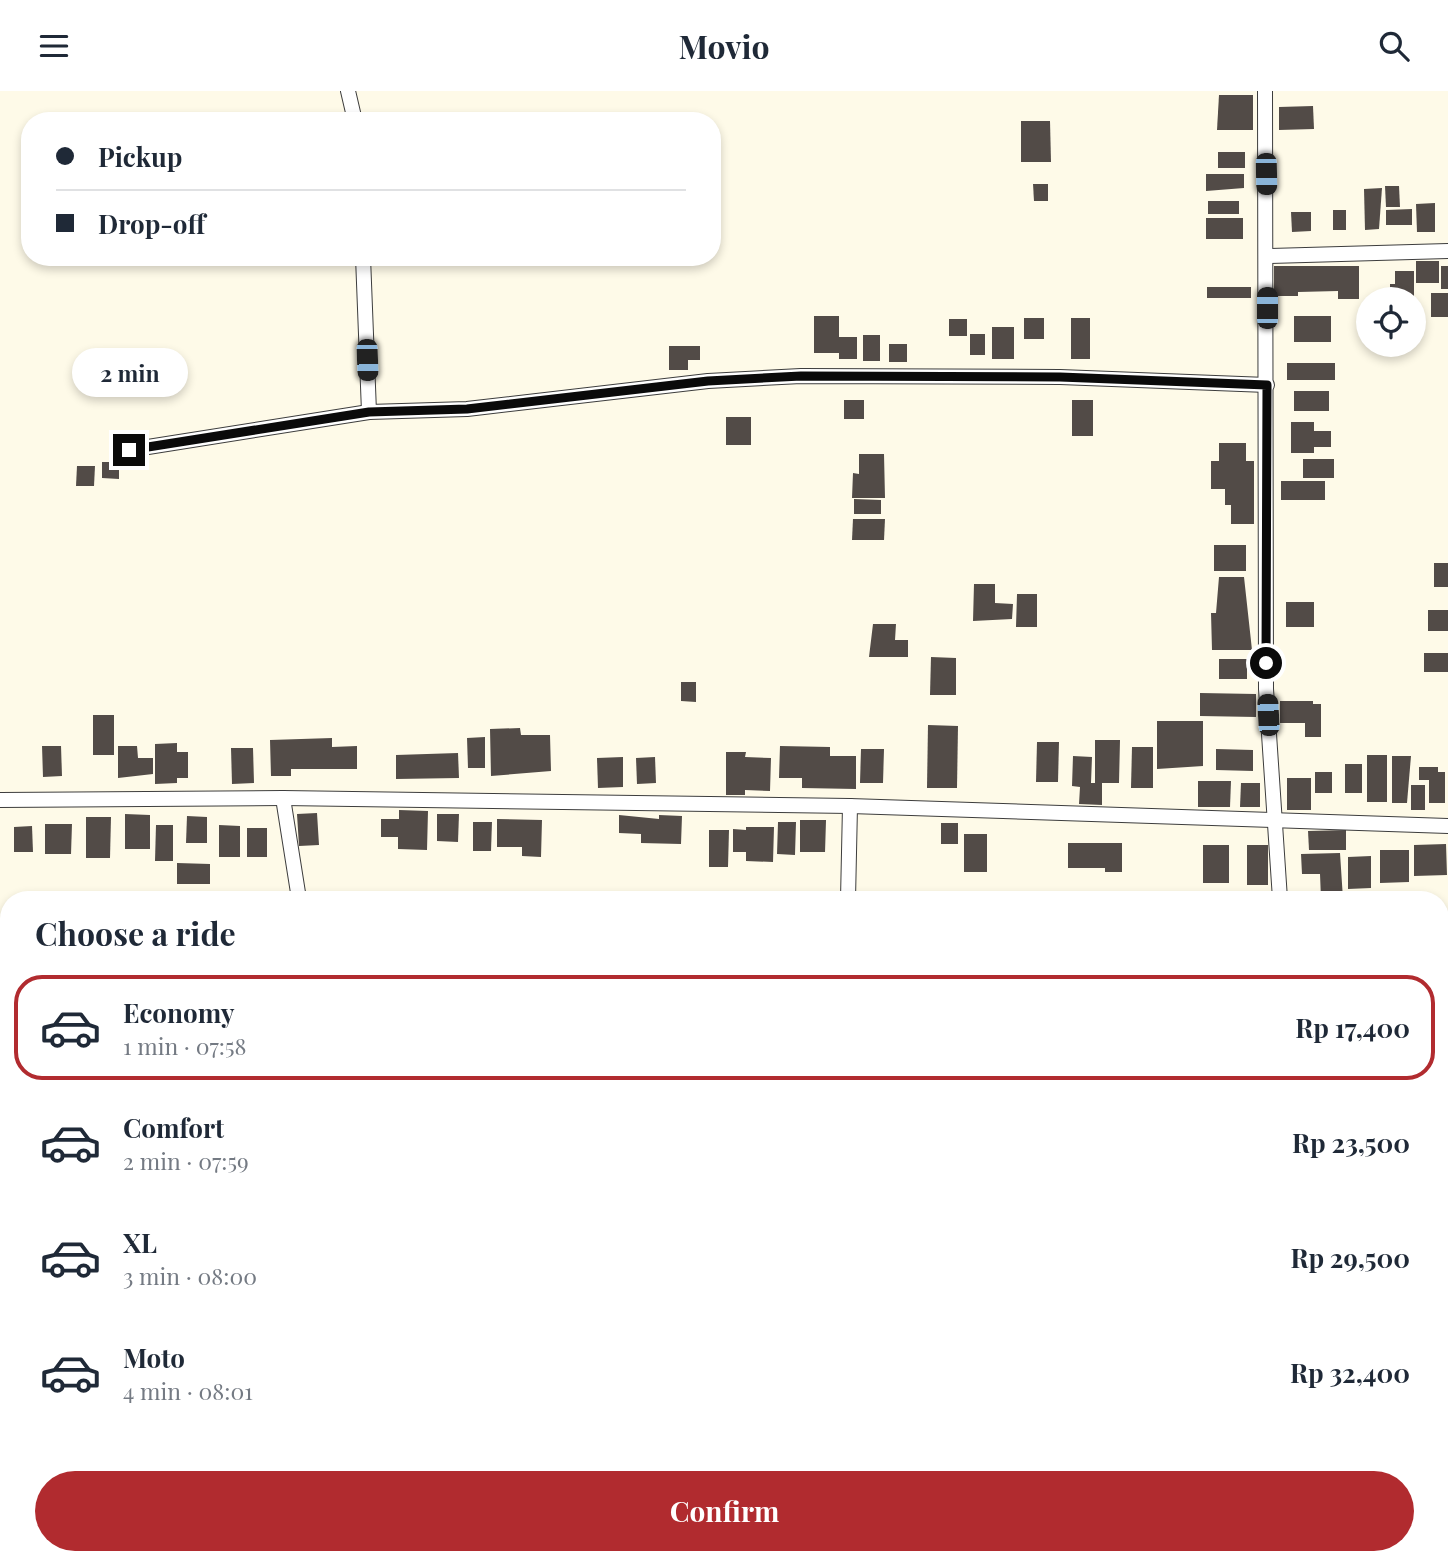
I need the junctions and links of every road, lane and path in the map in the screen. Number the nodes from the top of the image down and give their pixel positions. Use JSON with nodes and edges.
{"nodes":[{"id":1,"x":348,"y":91,"type":"edge"},
{"id":2,"x":1265,"y":91,"type":"edge"},
{"id":3,"x":353,"y":112,"type":"edge"},
{"id":4,"x":1448,"y":251,"type":"edge"},
{"id":5,"x":1267,"y":256,"type":"junction"},
{"id":6,"x":363,"y":266,"type":"edge"},
{"id":7,"x":1267,"y":385,"type":"junction"},
{"id":8,"x":369,"y":412,"type":"junction"},
{"id":9,"x":129,"y":450,"type":"dead end"},
{"id":10,"x":282,"y":798,"type":"junction"},
{"id":11,"x":0,"y":800,"type":"edge"},
{"id":12,"x":850,"y":806,"type":"junction"},
{"id":13,"x":1273,"y":820,"type":"junction"},
{"id":14,"x":1448,"y":826,"type":"edge"},
{"id":15,"x":298,"y":891,"type":"edge"},
{"id":16,"x":848,"y":891,"type":"edge"},
{"id":17,"x":1279,"y":891,"type":"edge"}],
"edges":[{"from":1,"to":3,"type":"street"},
{"from":2,"to":5,"type":"street"},
{"from":4,"to":5,"type":"street"},
{"from":5,"to":7,"type":"street"},
{"from":6,"to":8,"type":"street"},
{"from":7,"to":8,"type":"street"},
{"from":7,"to":13,"type":"street"},
{"from":8,"to":9,"type":"street"},
{"from":10,"to":11,"type":"street"},
{"from":10,"to":12,"type":"street"},
{"from":10,"to":15,"type":"street"},
{"from":12,"to":13,"type":"street"},
{"from":12,"to":16,"type":"street"},
{"from":13,"to":14,"type":"street"},
{"from":13,"to":17,"type":"street"}]}
